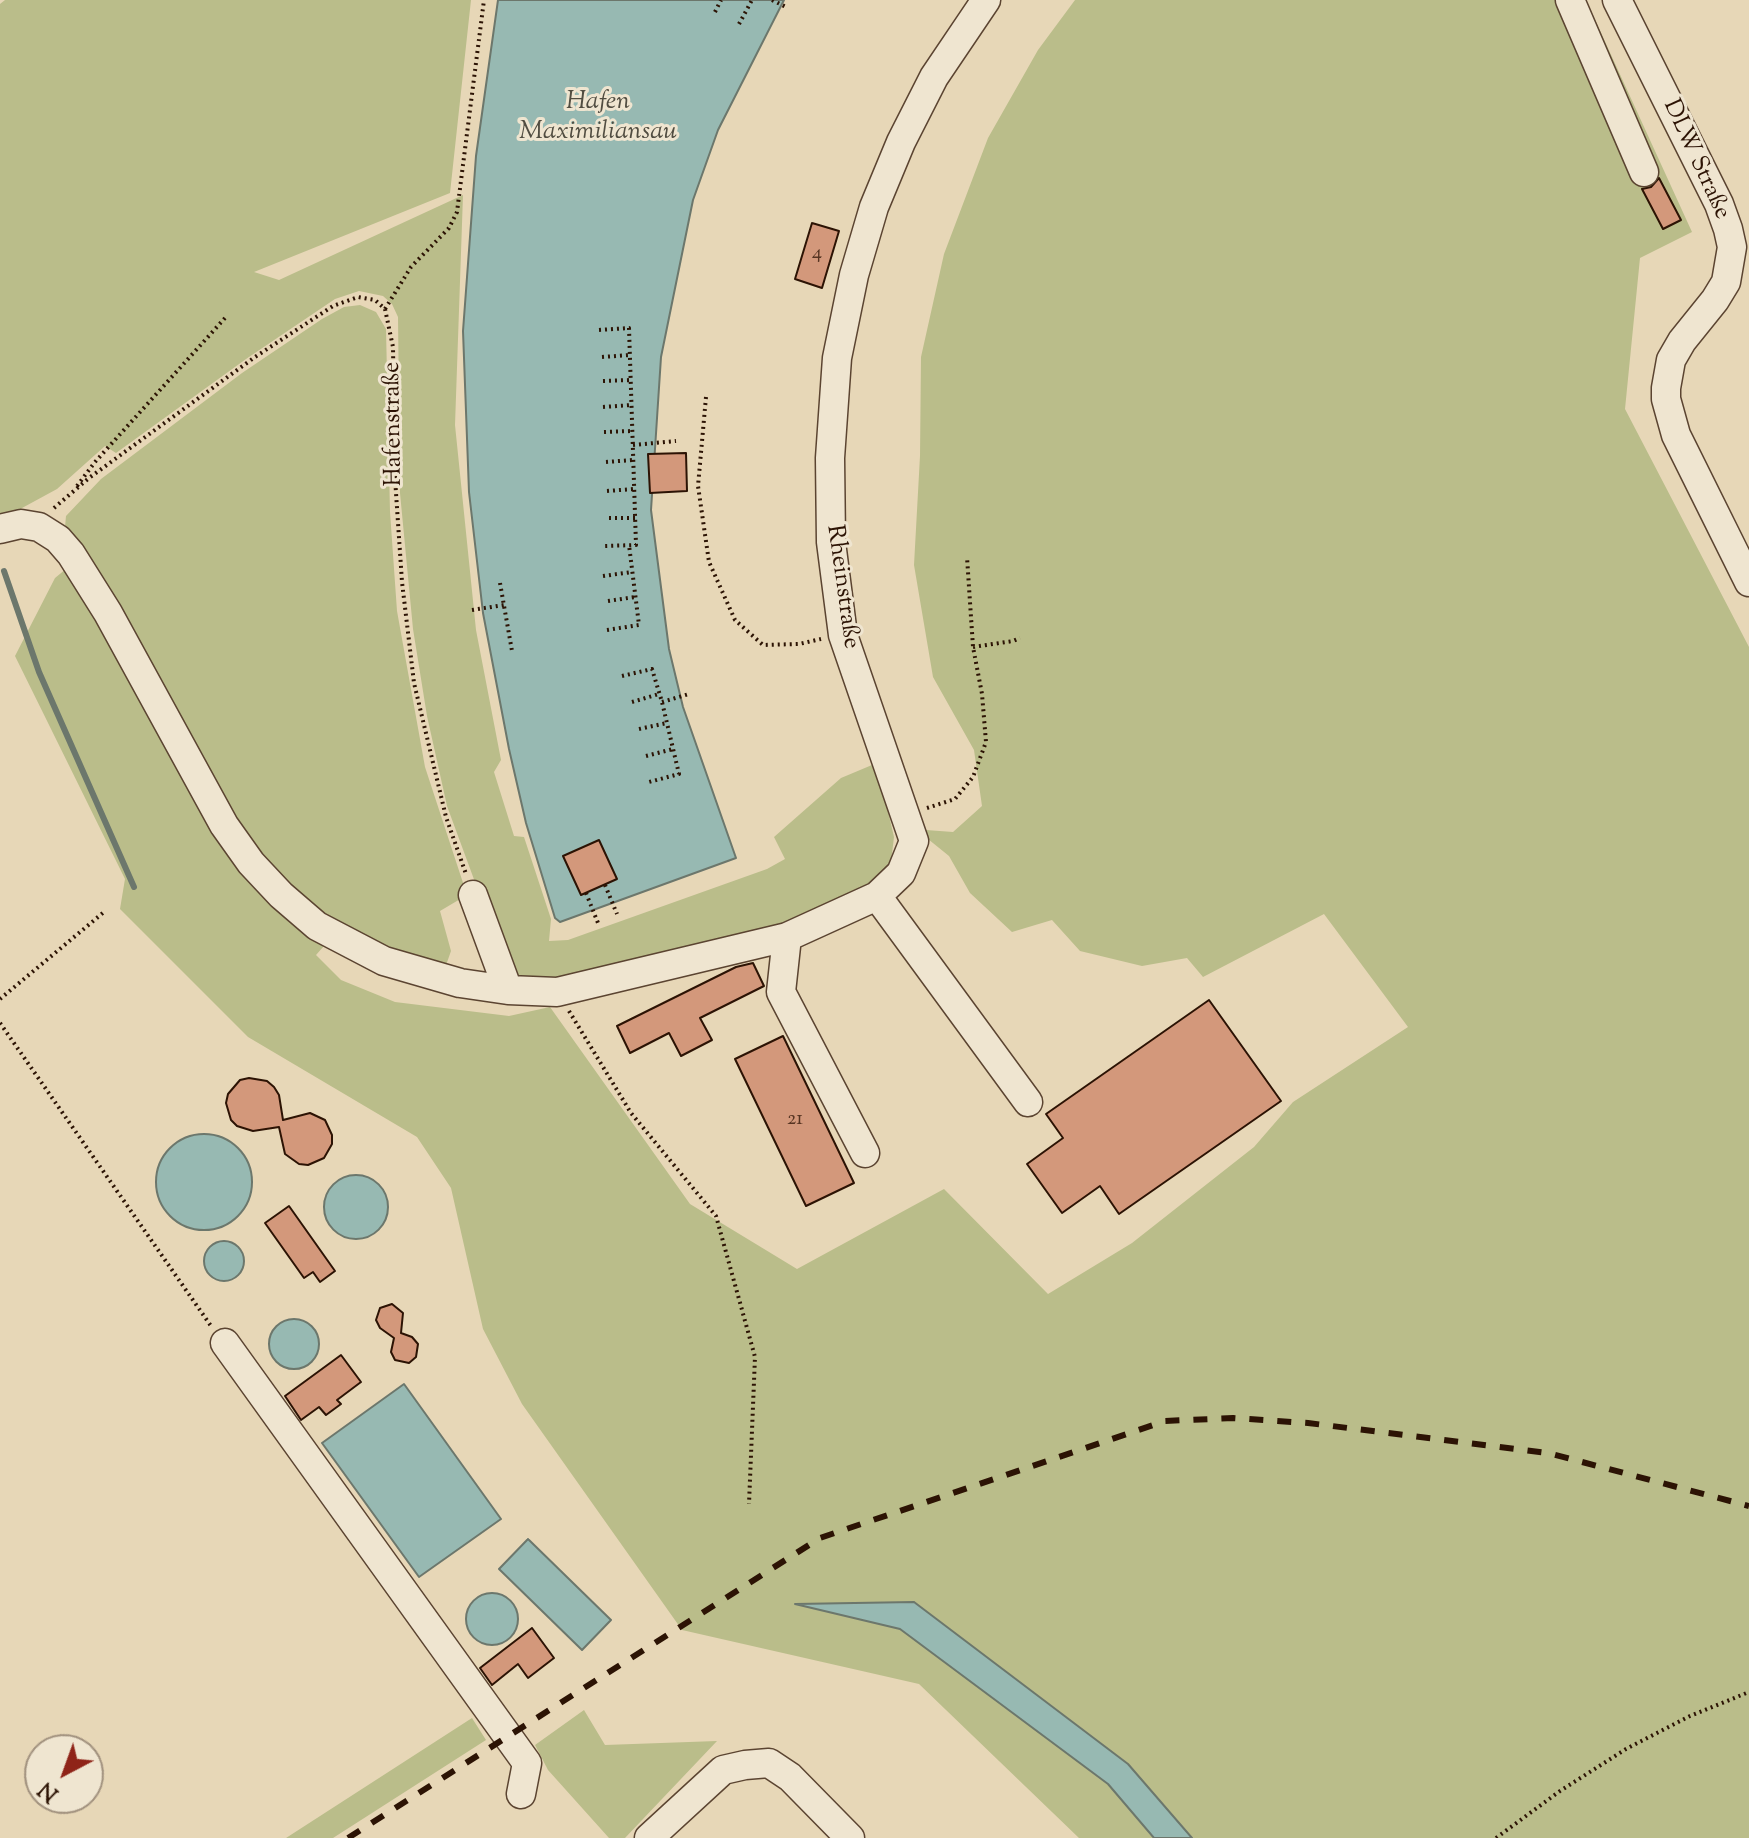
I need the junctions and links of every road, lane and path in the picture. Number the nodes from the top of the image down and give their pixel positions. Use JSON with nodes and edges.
{"nodes":[{"id":1,"x":484,"y":0,"type":"edge"},
{"id":2,"x":721,"y":0,"type":"edge"},
{"id":3,"x":752,"y":0,"type":"edge"},
{"id":4,"x":772,"y":0,"type":"edge"},
{"id":5,"x":986,"y":0,"type":"edge"},
{"id":6,"x":1570,"y":0,"type":"edge"},
{"id":7,"x":1617,"y":0,"type":"edge"},
{"id":8,"x":786,"y":7,"type":"dead end"},
{"id":9,"x":715,"y":12,"type":"dead end"},
{"id":10,"x":739,"y":24,"type":"dead end"},
{"id":11,"x":1644,"y":172,"type":"dead end"},
{"id":12,"x":1738,"y":285,"type":"edge"},
{"id":13,"x":385,"y":309,"type":"junction"},
{"id":14,"x":225,"y":318,"type":"dead end"},
{"id":15,"x":599,"y":330,"type":"dead end"},
{"id":16,"x":630,"y":355,"type":"junction"},
{"id":17,"x":602,"y":357,"type":"dead end"},
{"id":18,"x":631,"y":380,"type":"junction"},
{"id":19,"x":603,"y":381,"type":"dead end"},
{"id":20,"x":706,"y":397,"type":"dead end"},
{"id":21,"x":632,"y":405,"type":"junction"},
{"id":22,"x":603,"y":407,"type":"dead end"},
{"id":23,"x":632,"y":431,"type":"junction"},
{"id":24,"x":604,"y":432,"type":"dead end"},
{"id":25,"x":676,"y":441,"type":"dead end"},
{"id":26,"x":633,"y":445,"type":"junction"},
{"id":27,"x":633,"y":460,"type":"junction"},
{"id":28,"x":606,"y":462,"type":"dead end"},
{"id":29,"x":634,"y":489,"type":"junction"},
{"id":30,"x":73,"y":491,"type":"junction"},
{"id":31,"x":607,"y":491,"type":"dead end"},
{"id":32,"x":609,"y":518,"type":"dead end"},
{"id":33,"x":635,"y":518,"type":"junction"},
{"id":34,"x":39,"y":527,"type":"junction"},
{"id":35,"x":0,"y":529,"type":"edge"},
{"id":36,"x":629,"y":545,"type":"junction"},
{"id":37,"x":604,"y":546,"type":"dead end"},
{"id":38,"x":967,"y":557,"type":"dead end"},
{"id":39,"x":632,"y":572,"type":"junction"},
{"id":40,"x":603,"y":576,"type":"dead end"},
{"id":41,"x":1749,"y":582,"type":"edge"},
{"id":42,"x":500,"y":583,"type":"dead end"},
{"id":43,"x":635,"y":597,"type":"junction"},
{"id":44,"x":608,"y":601,"type":"dead end"},
{"id":45,"x":504,"y":605,"type":"junction"},
{"id":46,"x":472,"y":610,"type":"dead end"},
{"id":47,"x":607,"y":630,"type":"dead end"},
{"id":48,"x":843,"y":635,"type":"junction"},
{"id":49,"x":1020,"y":638,"type":"dead end"},
{"id":50,"x":973,"y":647,"type":"junction"},
{"id":51,"x":512,"y":651,"type":"dead end"},
{"id":52,"x":622,"y":676,"type":"dead end"},
{"id":53,"x":659,"y":694,"type":"junction"},
{"id":54,"x":689,"y":694,"type":"dead end"},
{"id":55,"x":632,"y":702,"type":"dead end"},
{"id":56,"x":662,"y":702,"type":"junction"},
{"id":57,"x":667,"y":723,"type":"junction"},
{"id":58,"x":639,"y":729,"type":"dead end"},
{"id":59,"x":673,"y":749,"type":"junction"},
{"id":60,"x":646,"y":756,"type":"dead end"},
{"id":61,"x":649,"y":782,"type":"dead end"},
{"id":62,"x":907,"y":816,"type":"junction"},
{"id":63,"x":605,"y":885,"type":"dead end"},
{"id":64,"x":586,"y":893,"type":"dead end"},
{"id":65,"x":473,"y":895,"type":"joint"},
{"id":66,"x":877,"y":896,"type":"junction"},
{"id":67,"x":104,"y":912,"type":"dead end"},
{"id":68,"x":617,"y":914,"type":"dead end"},
{"id":69,"x":598,"y":923,"type":"dead end"},
{"id":70,"x":787,"y":937,"type":"junction"},
{"id":71,"x":508,"y":990,"type":"junction"},
{"id":72,"x":557,"y":992,"type":"junction"},
{"id":73,"x":0,"y":999,"type":"edge"},
{"id":74,"x":0,"y":1023,"type":"edge"},
{"id":75,"x":1028,"y":1102,"type":"dead end"},
{"id":76,"x":865,"y":1153,"type":"dead end"},
{"id":77,"x":225,"y":1343,"type":"joint"},
{"id":78,"x":749,"y":1504,"type":"dead end"},
{"id":79,"x":1749,"y":1692,"type":"edge"},
{"id":80,"x":521,"y":1794,"type":"dead end"},
{"id":81,"x":649,"y":1838,"type":"edge"},
{"id":82,"x":850,"y":1838,"type":"edge"},
{"id":83,"x":1496,"y":1838,"type":"edge"}],
"edges":[{"from":1,"to":13,"type":"path"},
{"from":2,"to":9,"type":"path"},
{"from":3,"to":10,"type":"path"},
{"from":4,"to":8,"type":"path"},
{"from":5,"to":48,"type":"lane","name":"Rheinstraße"},
{"from":6,"to":11,"type":"lane"},
{"from":7,"to":12,"type":"lane","name":"DLW Straße"},
{"from":12,"to":41,"type":"lane","name":"DLW Straße"},
{"from":13,"to":30,"type":"path"},
{"from":13,"to":65,"type":"path","name":"Hafenstraße"},
{"from":14,"to":30,"type":"path"},
{"from":15,"to":16,"type":"path"},
{"from":16,"to":17,"type":"path"},
{"from":16,"to":18,"type":"path"},
{"from":18,"to":19,"type":"path"},
{"from":18,"to":21,"type":"path"},
{"from":20,"to":48,"type":"path"},
{"from":21,"to":22,"type":"path"},
{"from":21,"to":23,"type":"path"},
{"from":23,"to":24,"type":"path"},
{"from":23,"to":26,"type":"path"},
{"from":25,"to":26,"type":"path"},
{"from":26,"to":27,"type":"path"},
{"from":27,"to":28,"type":"path"},
{"from":27,"to":29,"type":"path"},
{"from":29,"to":31,"type":"path"},
{"from":29,"to":33,"type":"path"},
{"from":30,"to":34,"type":"path"},
{"from":32,"to":33,"type":"path"},
{"from":33,"to":36,"type":"path"},
{"from":34,"to":35,"type":"lane"},
{"from":34,"to":71,"type":"lane","name":"Rheinstraße"},
{"from":36,"to":37,"type":"path"},
{"from":36,"to":39,"type":"path"},
{"from":38,"to":50,"type":"path"},
{"from":39,"to":40,"type":"path"},
{"from":39,"to":43,"type":"path"},
{"from":42,"to":45,"type":"path"},
{"from":43,"to":44,"type":"path"},
{"from":43,"to":47,"type":"path"},
{"from":45,"to":46,"type":"path"},
{"from":45,"to":51,"type":"path"},
{"from":48,"to":62,"type":"lane","name":"Rheinstraße"},
{"from":49,"to":50,"type":"path"},
{"from":50,"to":62,"type":"path"},
{"from":52,"to":53,"type":"path"},
{"from":53,"to":55,"type":"path"},
{"from":53,"to":56,"type":"path"},
{"from":54,"to":56,"type":"path"},
{"from":56,"to":57,"type":"path"},
{"from":57,"to":58,"type":"path"},
{"from":57,"to":59,"type":"path"},
{"from":59,"to":60,"type":"path"},
{"from":59,"to":61,"type":"path"},
{"from":62,"to":66,"type":"lane","name":"Rheinstraße"},
{"from":63,"to":68,"type":"path"},
{"from":64,"to":69,"type":"path"},
{"from":65,"to":71,"type":"lane"},
{"from":66,"to":70,"type":"lane","name":"Rheinstraße"},
{"from":66,"to":75,"type":"lane"},
{"from":67,"to":73,"type":"path"},
{"from":70,"to":72,"type":"lane","name":"Rheinstraße"},
{"from":70,"to":76,"type":"lane"},
{"from":71,"to":72,"type":"lane","name":"Rheinstraße"},
{"from":72,"to":78,"type":"path"},
{"from":74,"to":77,"type":"path"},
{"from":77,"to":80,"type":"lane"},
{"from":79,"to":83,"type":"path"},
{"from":81,"to":82,"type":"lane"}]}
